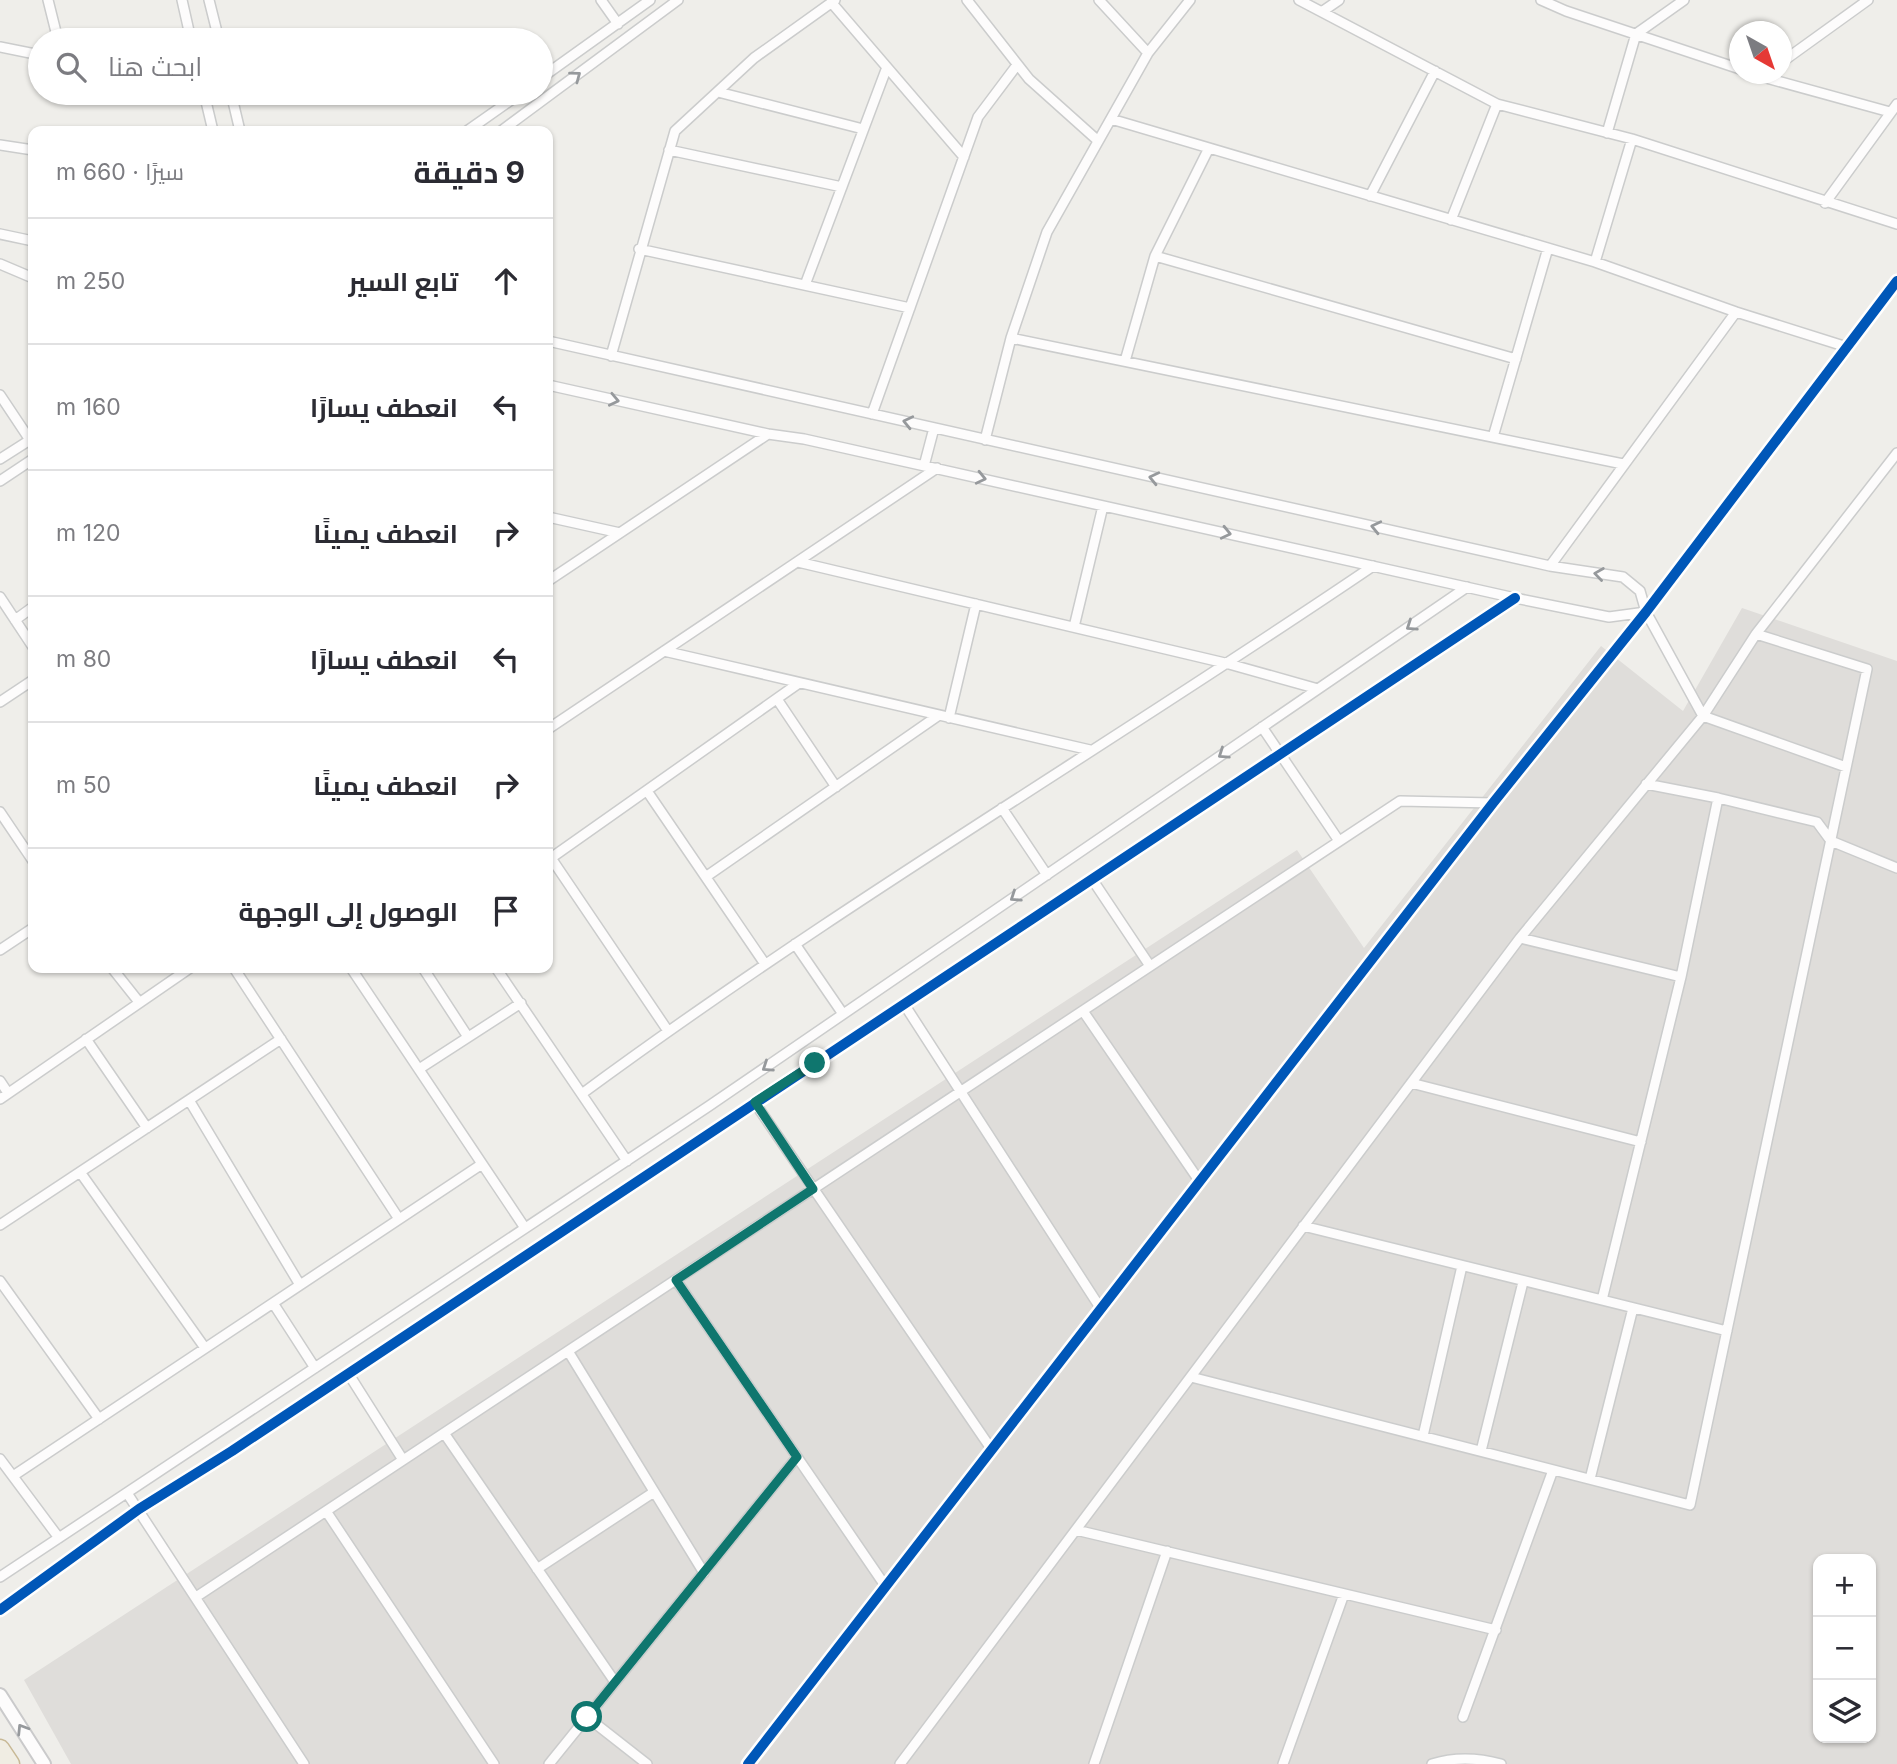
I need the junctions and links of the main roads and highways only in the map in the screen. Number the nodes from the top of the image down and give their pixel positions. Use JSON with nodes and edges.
{"nodes":[{"id":1,"x":0,"y":1695,"type":"edge"},
{"id":2,"x":0,"y":1749,"type":"edge"},
{"id":3,"x":10,"y":1764,"type":"edge"},
{"id":4,"x":44,"y":1764,"type":"edge"}],
"edges":[{"from":4,"to":1,"type":"main road","one_way":true},
{"from":2,"to":3,"type":"highway"}]}
